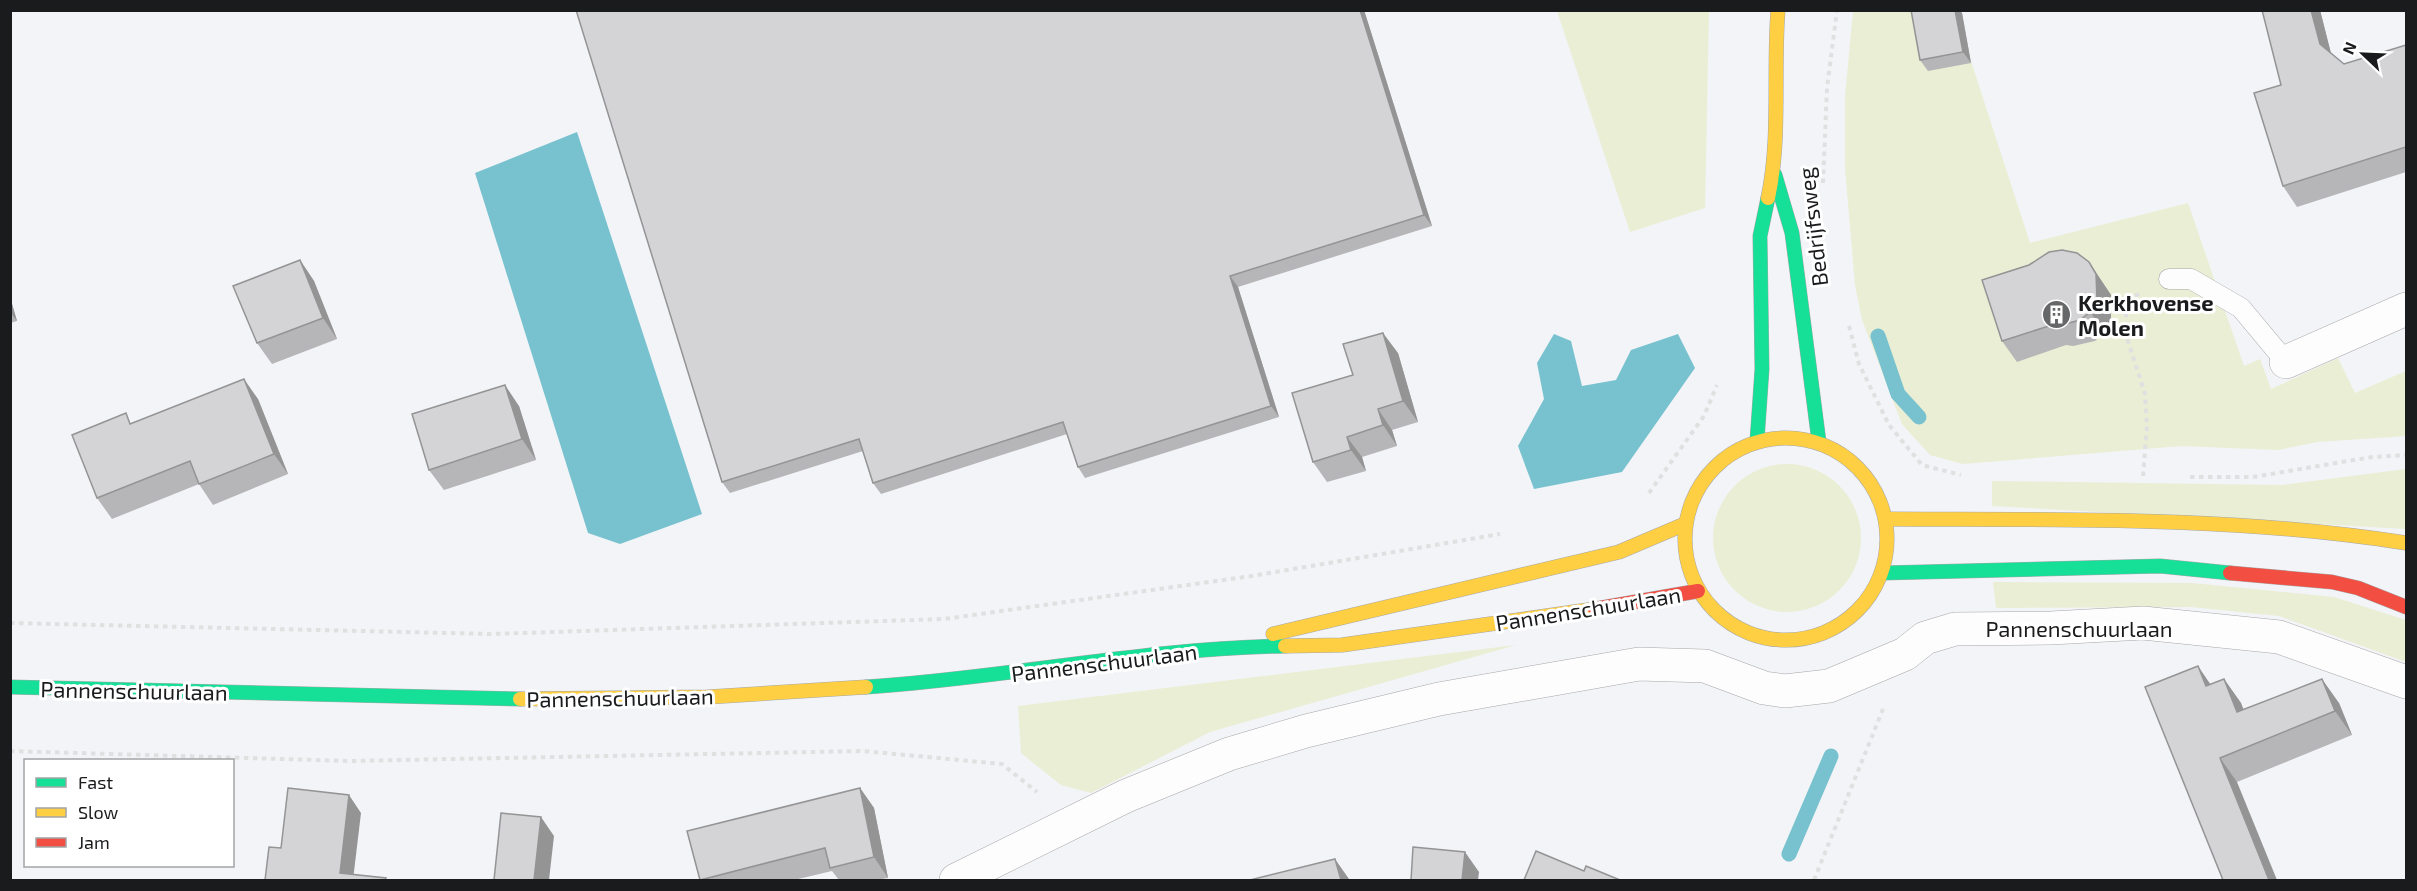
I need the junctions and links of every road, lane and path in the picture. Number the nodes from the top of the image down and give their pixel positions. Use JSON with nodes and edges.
{"nodes":[{"id":1,"x":1779,"y":10,"type":"edge"},
{"id":2,"x":1837,"y":10,"type":"edge"},
{"id":3,"x":1774,"y":171,"type":"junction"},
{"id":4,"x":1823,"y":186,"type":"dead end"},
{"id":5,"x":2169,"y":279,"type":"joint"},
{"id":6,"x":2406,"y":309,"type":"edge"},
{"id":7,"x":1847,"y":318,"type":"dead end"},
{"id":8,"x":2286,"y":362,"type":"joint"},
{"id":9,"x":1719,"y":381,"type":"dead end"},
{"id":10,"x":1756,"y":441,"type":"junction"},
{"id":11,"x":1819,"y":442,"type":"junction"},
{"id":12,"x":2406,"y":455,"type":"edge"},
{"id":13,"x":1958,"y":475,"type":"dead end"},
{"id":14,"x":2131,"y":476,"type":"dead end"},
{"id":15,"x":2143,"y":476,"type":"junction"},
{"id":16,"x":2154,"y":476,"type":"dead end"},
{"id":17,"x":2187,"y":477,"type":"dead end"},
{"id":18,"x":1646,"y":497,"type":"dead end"},
{"id":19,"x":1886,"y":519,"type":"junction"},
{"id":20,"x":1685,"y":524,"type":"junction"},
{"id":21,"x":1511,"y":532,"type":"dead end"},
{"id":22,"x":2406,"y":543,"type":"edge"},
{"id":23,"x":1882,"y":573,"type":"junction"},
{"id":24,"x":1698,"y":591,"type":"junction"},
{"id":25,"x":2406,"y":607,"type":"edge"},
{"id":26,"x":10,"y":623,"type":"edge"},
{"id":27,"x":1226,"y":647,"type":"junction"},
{"id":28,"x":1905,"y":654,"type":"junction"},
{"id":29,"x":2406,"y":682,"type":"edge"},
{"id":30,"x":10,"y":687,"type":"edge"},
{"id":31,"x":10,"y":751,"type":"edge"},
{"id":32,"x":1002,"y":764,"type":"dead end"},
{"id":33,"x":956,"y":880,"type":"edge"},
{"id":34,"x":1814,"y":880,"type":"edge"}],
"edges":[{"from":1,"to":3,"type":"main road","name":"Bedrijfsweg"},
{"from":2,"to":4,"type":"path","name":"Bedrijfsweg"},
{"from":3,"to":10,"type":"main road","name":"Bedrijfsweg"},
{"from":3,"to":11,"type":"main road","name":"Bedrijfsweg"},
{"from":5,"to":8,"type":"lane"},
{"from":5,"to":15,"type":"path"},
{"from":6,"to":8,"type":"street"},
{"from":7,"to":13,"type":"path"},
{"from":9,"to":18,"type":"path"},
{"from":10,"to":11,"type":"main road"},
{"from":10,"to":20,"type":"main road"},
{"from":11,"to":19,"type":"main road"},
{"from":12,"to":17,"type":"path"},
{"from":14,"to":15,"type":"path"},
{"from":15,"to":16,"type":"path"},
{"from":19,"to":22,"type":"main road"},
{"from":19,"to":23,"type":"main road"},
{"from":20,"to":24,"type":"main road"},
{"from":20,"to":27,"type":"main road","name":"Pannenschuurlaan"},
{"from":21,"to":26,"type":"path"},
{"from":23,"to":24,"type":"main road"},
{"from":23,"to":25,"type":"main road"},
{"from":24,"to":27,"type":"main road","name":"Pannenschuurlaan"},
{"from":27,"to":30,"type":"main road","name":"Pannenschuurlaan"},
{"from":28,"to":29,"type":"street","name":"Pannenschuurlaan"},
{"from":28,"to":33,"type":"street","name":"Pannenschuurlaan"},
{"from":28,"to":34,"type":"path"},
{"from":31,"to":32,"type":"path"}]}
